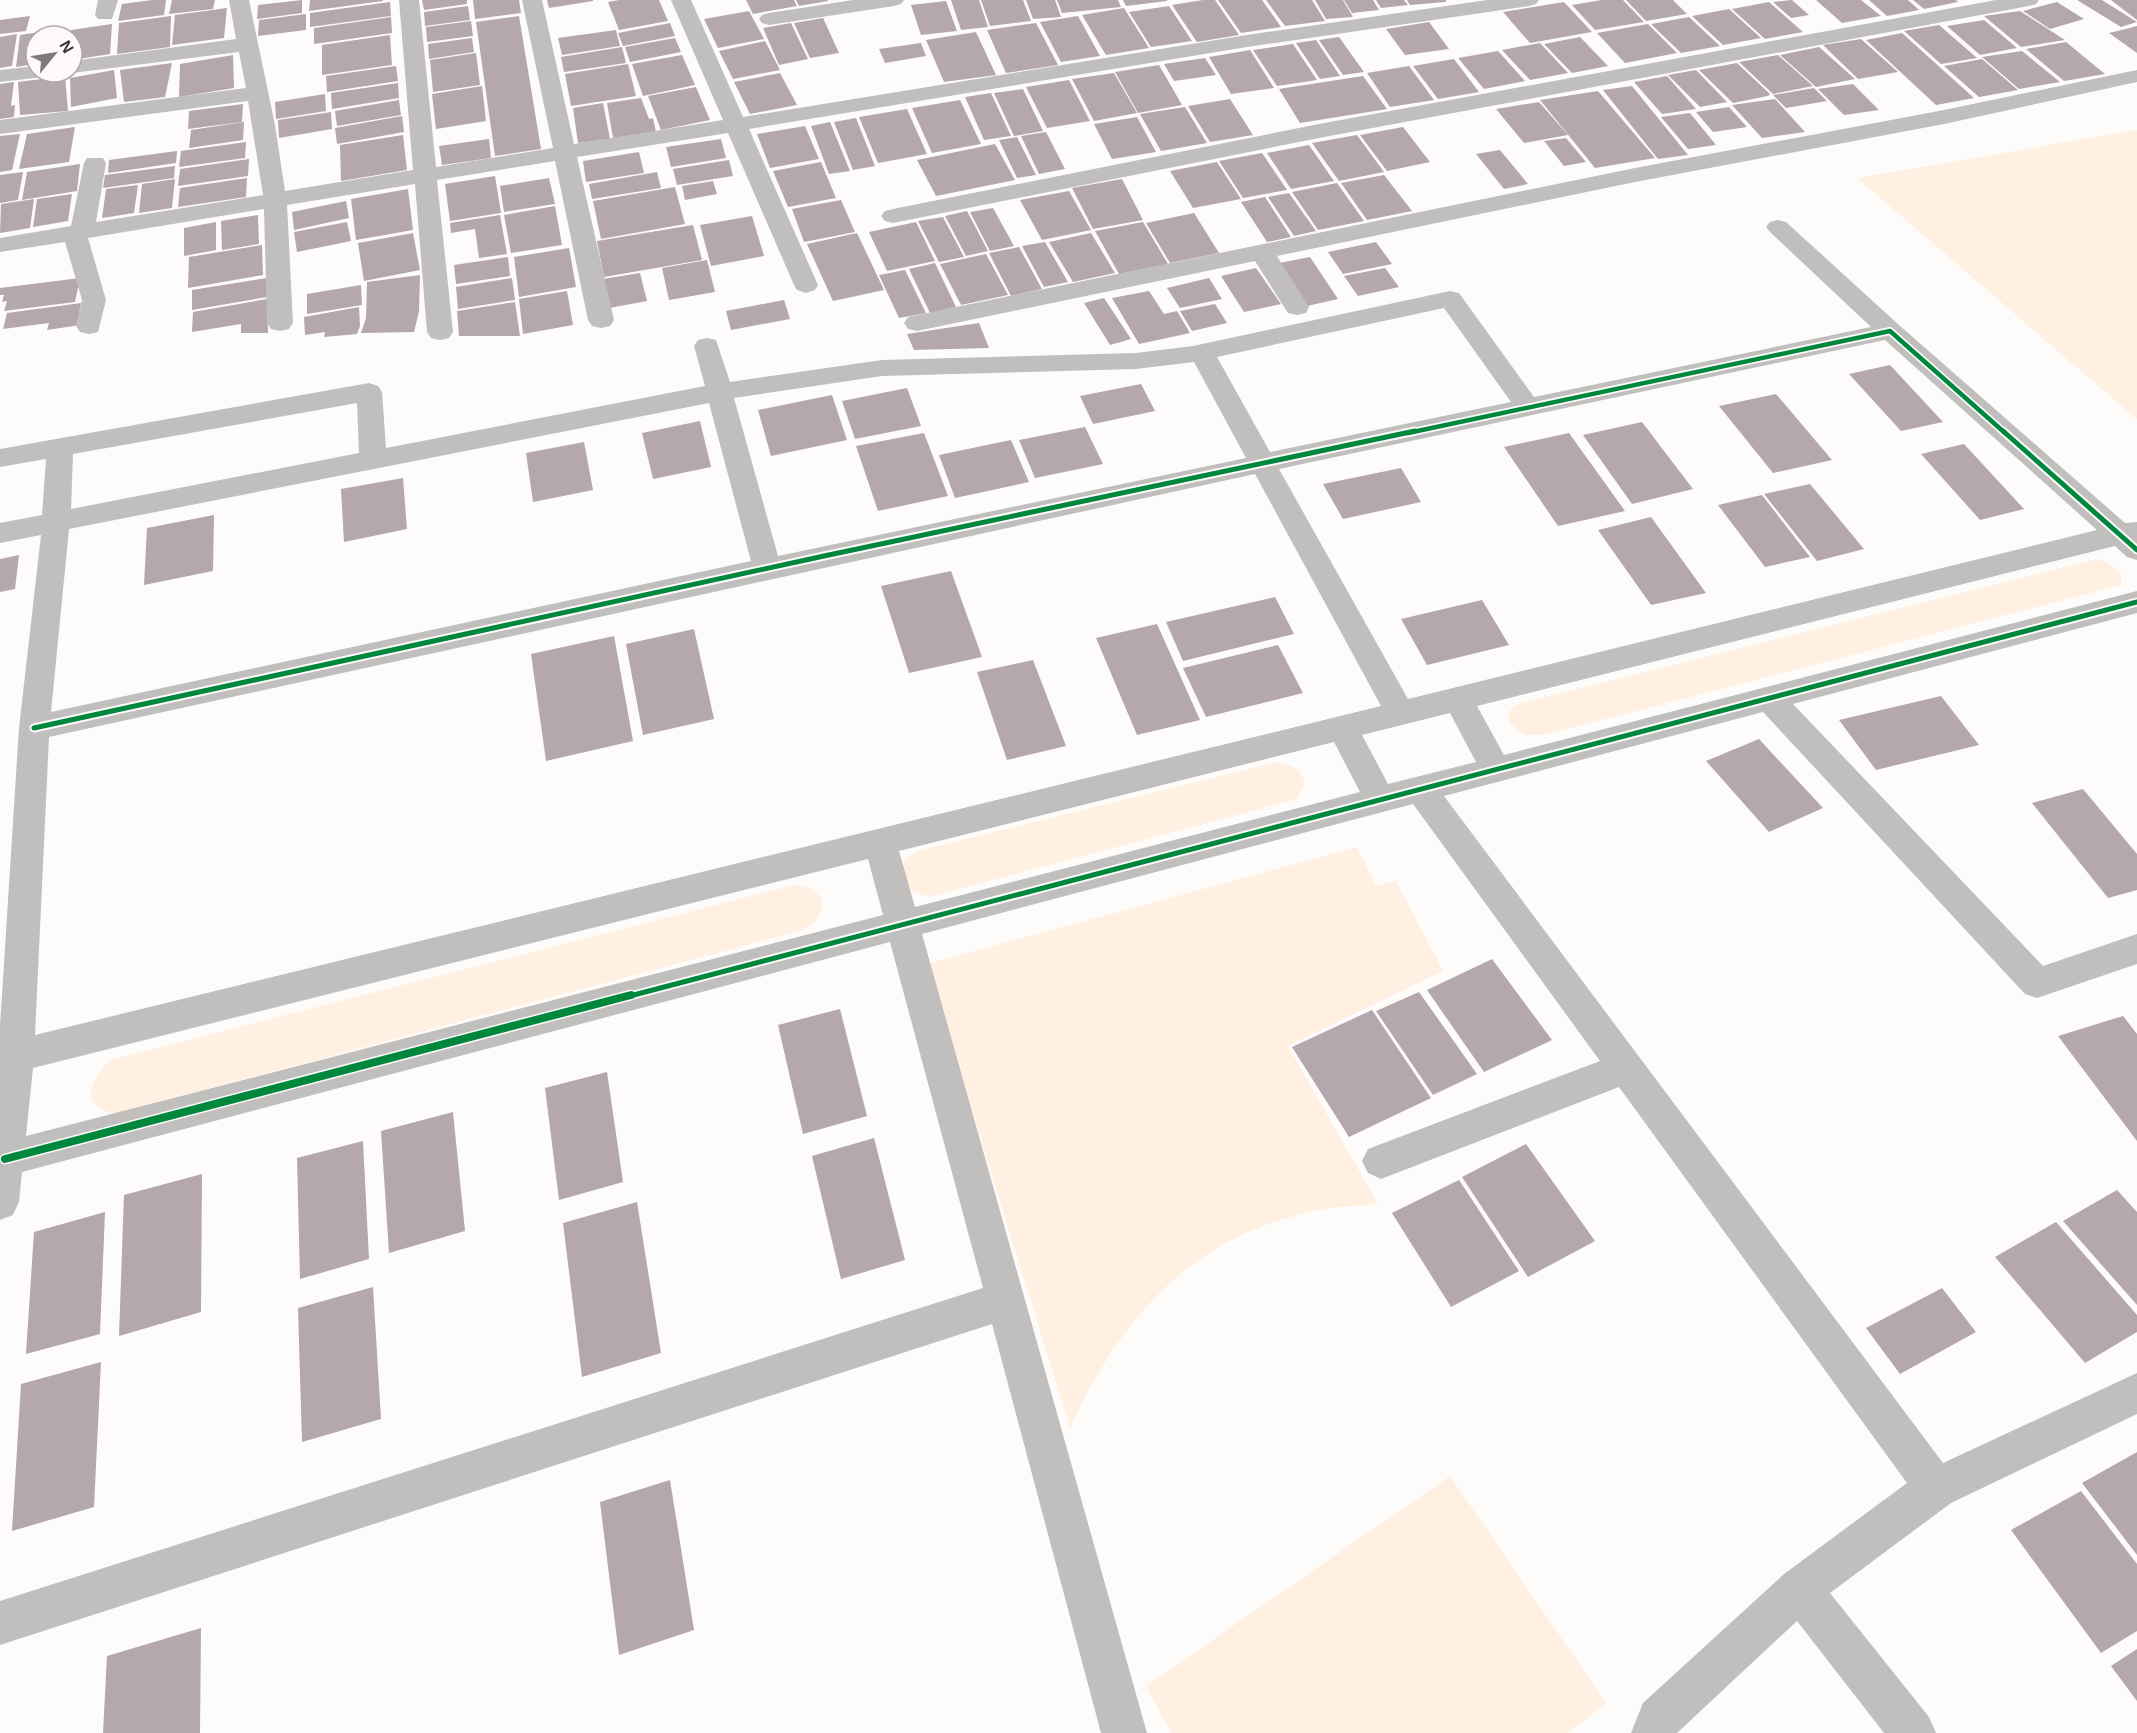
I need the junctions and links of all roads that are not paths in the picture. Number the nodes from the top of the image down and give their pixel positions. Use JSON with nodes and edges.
{"nodes":[{"id":1,"x":239,"y":0,"type":"edge"},
{"id":2,"x":409,"y":0,"type":"edge"},
{"id":3,"x":532,"y":0,"type":"edge"},
{"id":4,"x":681,"y":0,"type":"edge"},
{"id":5,"x":894,"y":0,"type":"edge"},
{"id":6,"x":1528,"y":0,"type":"edge"},
{"id":7,"x":2029,"y":0,"type":"edge"},
{"id":8,"x":769,"y":20,"type":"dead end"},
{"id":9,"x":248,"y":44,"type":"junction"},
{"id":10,"x":84,"y":65,"type":"edge"},
{"id":11,"x":24,"y":73,"type":"edge"},
{"id":12,"x":0,"y":76,"type":"edge"},
{"id":13,"x":2137,"y":76,"type":"edge"},
{"id":14,"x":258,"y":93,"type":"junction"},
{"id":15,"x":736,"y":125,"type":"junction"},
{"id":16,"x":0,"y":126,"type":"edge"},
{"id":17,"x":565,"y":153,"type":"junction"},
{"id":18,"x":95,"y":163,"type":"dead end"},
{"id":19,"x":425,"y":176,"type":"junction"},
{"id":20,"x":275,"y":200,"type":"junction"},
{"id":21,"x":893,"y":216,"type":"dead end"},
{"id":22,"x":1778,"y":227,"type":"dead end"},
{"id":23,"x":79,"y":233,"type":"junction"},
{"id":24,"x":0,"y":245,"type":"edge"},
{"id":25,"x":1263,"y":254,"type":"junction"},
{"id":26,"x":806,"y":285,"type":"dead end"},
{"id":27,"x":1297,"y":307,"type":"dead end"},
{"id":28,"x":601,"y":320,"type":"dead end"},
{"id":29,"x":280,"y":323,"type":"dead end"},
{"id":30,"x":917,"y":323,"type":"dead end"},
{"id":31,"x":89,"y":326,"type":"dead end"},
{"id":32,"x":1890,"y":331,"type":"junction"},
{"id":33,"x":440,"y":332,"type":"dead end"},
{"id":34,"x":708,"y":346,"type":"dead end"},
{"id":35,"x":1202,"y":352,"type":"junction"},
{"id":36,"x":719,"y":392,"type":"junction"},
{"id":37,"x":1527,"y":406,"type":"junction"},
{"id":38,"x":60,"y":447,"type":"junction"},
{"id":39,"x":0,"y":458,"type":"edge"},
{"id":40,"x":373,"y":459,"type":"junction"},
{"id":41,"x":1262,"y":462,"type":"junction"},
{"id":42,"x":56,"y":522,"type":"junction"},
{"id":43,"x":0,"y":533,"type":"edge"},
{"id":44,"x":2131,"y":539,"type":"edge"},
{"id":45,"x":767,"y":569,"type":"junction"},
{"id":46,"x":2137,"y":602,"type":"edge"},
{"id":47,"x":1769,"y":698,"type":"junction"},
{"id":48,"x":1458,"y":699,"type":"junction"},
{"id":49,"x":1400,"y":713,"type":"junction"},
{"id":50,"x":34,"y":728,"type":"junction"},
{"id":51,"x":1342,"y":728,"type":"junction"},
{"id":52,"x":1496,"y":770,"type":"junction"},
{"id":53,"x":1420,"y":789,"type":"junction"},
{"id":54,"x":1380,"y":800,"type":"junction"},
{"id":55,"x":880,"y":842,"type":"junction"},
{"id":56,"x":902,"y":924,"type":"junction"},
{"id":57,"x":2137,"y":949,"type":"edge"},
{"id":58,"x":16,"y":1056,"type":"junction"},
{"id":59,"x":1626,"y":1068,"type":"junction"},
{"id":60,"x":5,"y":1159,"type":"junction"},
{"id":61,"x":1381,"y":1161,"type":"dead end"},
{"id":62,"x":0,"y":1202,"type":"edge"},
{"id":63,"x":1006,"y":1300,"type":"junction"},
{"id":64,"x":2137,"y":1393,"type":"edge"},
{"id":65,"x":1936,"y":1488,"type":"junction"},
{"id":66,"x":1799,"y":1588,"type":"junction"},
{"id":67,"x":0,"y":1623,"type":"edge"},
{"id":68,"x":1124,"y":1733,"type":"edge"},
{"id":69,"x":1654,"y":1733,"type":"edge"},
{"id":70,"x":1912,"y":1733,"type":"edge"}],
"edges":[{"from":1,"to":9,"type":"street"},
{"from":2,"to":19,"type":"street"},
{"from":3,"to":17,"type":"street"},
{"from":4,"to":15,"type":"street"},
{"from":5,"to":8,"type":"street"},
{"from":6,"to":15,"type":"street"},
{"from":7,"to":21,"type":"street"},
{"from":9,"to":10,"type":"street"},
{"from":9,"to":14,"type":"street"},
{"from":11,"to":12,"type":"street"},
{"from":13,"to":25,"type":"street"},
{"from":14,"to":16,"type":"street"},
{"from":14,"to":20,"type":"street"},
{"from":15,"to":17,"type":"street"},
{"from":15,"to":26,"type":"street"},
{"from":17,"to":19,"type":"street"},
{"from":17,"to":28,"type":"street"},
{"from":18,"to":23,"type":"street"},
{"from":19,"to":20,"type":"street"},
{"from":19,"to":33,"type":"street"},
{"from":20,"to":23,"type":"street"},
{"from":20,"to":29,"type":"street"},
{"from":22,"to":32,"type":"street"},
{"from":23,"to":24,"type":"street"},
{"from":23,"to":31,"type":"street"},
{"from":25,"to":27,"type":"street"},
{"from":25,"to":30,"type":"street"},
{"from":32,"to":37,"type":"street"},
{"from":32,"to":44,"type":"street"},
{"from":34,"to":36,"type":"street"},
{"from":35,"to":36,"type":"street"},
{"from":35,"to":37,"type":"street"},
{"from":35,"to":41,"type":"street"},
{"from":36,"to":40,"type":"street"},
{"from":36,"to":45,"type":"street"},
{"from":37,"to":41,"type":"street"},
{"from":38,"to":39,"type":"street"},
{"from":38,"to":40,"type":"street"},
{"from":38,"to":42,"type":"street"},
{"from":40,"to":42,"type":"street"},
{"from":41,"to":45,"type":"street"},
{"from":41,"to":49,"type":"street"},
{"from":42,"to":43,"type":"street"},
{"from":42,"to":50,"type":"street"},
{"from":44,"to":48,"type":"street"},
{"from":45,"to":50,"type":"street"},
{"from":46,"to":47,"type":"street"},
{"from":47,"to":52,"type":"street"},
{"from":47,"to":57,"type":"street"},
{"from":48,"to":49,"type":"street"},
{"from":48,"to":52,"type":"street"},
{"from":49,"to":51,"type":"street"},
{"from":50,"to":58,"type":"street"},
{"from":51,"to":54,"type":"street"},
{"from":51,"to":55,"type":"street"},
{"from":52,"to":53,"type":"street"},
{"from":53,"to":54,"type":"street"},
{"from":53,"to":59,"type":"street"},
{"from":54,"to":56,"type":"street"},
{"from":55,"to":56,"type":"street"},
{"from":55,"to":58,"type":"street"},
{"from":56,"to":60,"type":"street"},
{"from":56,"to":63,"type":"street"},
{"from":58,"to":60,"type":"street"},
{"from":59,"to":61,"type":"street"},
{"from":59,"to":65,"type":"street"},
{"from":60,"to":62,"type":"street"},
{"from":63,"to":67,"type":"street"},
{"from":63,"to":68,"type":"street"},
{"from":64,"to":65,"type":"street"},
{"from":65,"to":66,"type":"street"},
{"from":66,"to":69,"type":"street"},
{"from":66,"to":70,"type":"street"}]}
